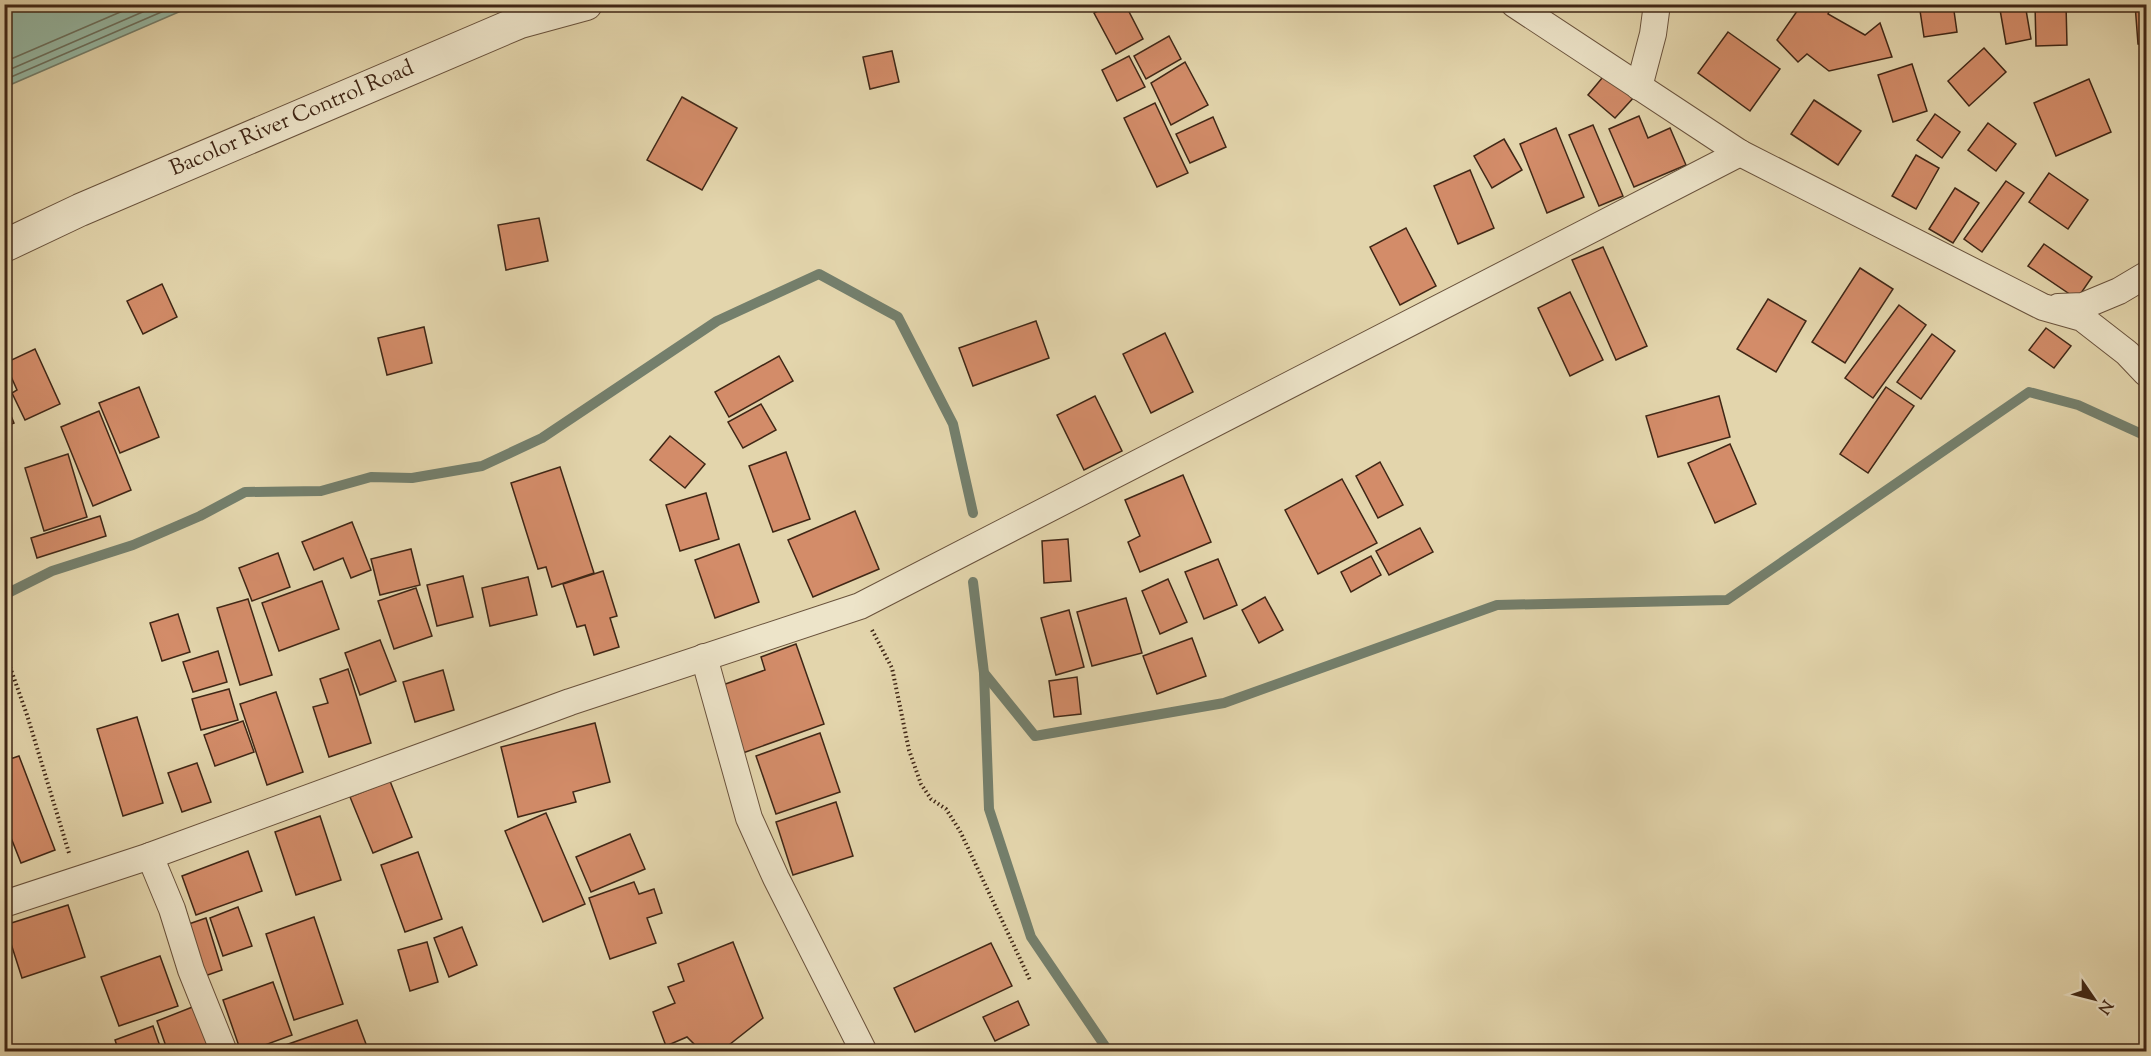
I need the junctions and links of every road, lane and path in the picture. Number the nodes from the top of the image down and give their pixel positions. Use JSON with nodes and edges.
{"nodes":[{"id":1,"x":586,"y":4,"type":"edge"},
{"id":2,"x":1514,"y":4,"type":"edge"},
{"id":3,"x":1657,"y":4,"type":"edge"},
{"id":4,"x":1639,"y":87,"type":"junction"},
{"id":5,"x":1740,"y":153,"type":"junction"},
{"id":6,"x":4,"y":246,"type":"edge"},
{"id":7,"x":2146,"y":275,"type":"edge"},
{"id":8,"x":2043,"y":307,"type":"junction"},
{"id":9,"x":2146,"y":373,"type":"edge"},
{"id":10,"x":860,"y":606,"type":"junction"},
{"id":11,"x":4,"y":650,"type":"edge"},
{"id":12,"x":704,"y":657,"type":"junction"},
{"id":13,"x":150,"y":856,"type":"junction"},
{"id":14,"x":76,"y":880,"type":"junction"},
{"id":15,"x":4,"y":904,"type":"edge"},
{"id":16,"x":1030,"y":980,"type":"dead end"},
{"id":17,"x":224,"y":1052,"type":"edge"},
{"id":18,"x":864,"y":1052,"type":"edge"}],
"edges":[{"from":1,"to":6,"type":"street","name":"Bacolor River Control Road"},
{"from":2,"to":4,"type":"street"},
{"from":3,"to":4,"type":"street"},
{"from":4,"to":5,"type":"street"},
{"from":5,"to":8,"type":"street"},
{"from":5,"to":10,"type":"street"},
{"from":7,"to":8,"type":"street"},
{"from":8,"to":9,"type":"street"},
{"from":10,"to":12,"type":"street"},
{"from":10,"to":16,"type":"path"},
{"from":11,"to":14,"type":"path"},
{"from":12,"to":13,"type":"street"},
{"from":12,"to":18,"type":"street"},
{"from":13,"to":14,"type":"street"},
{"from":13,"to":17,"type":"street"},
{"from":14,"to":15,"type":"street"}]}
